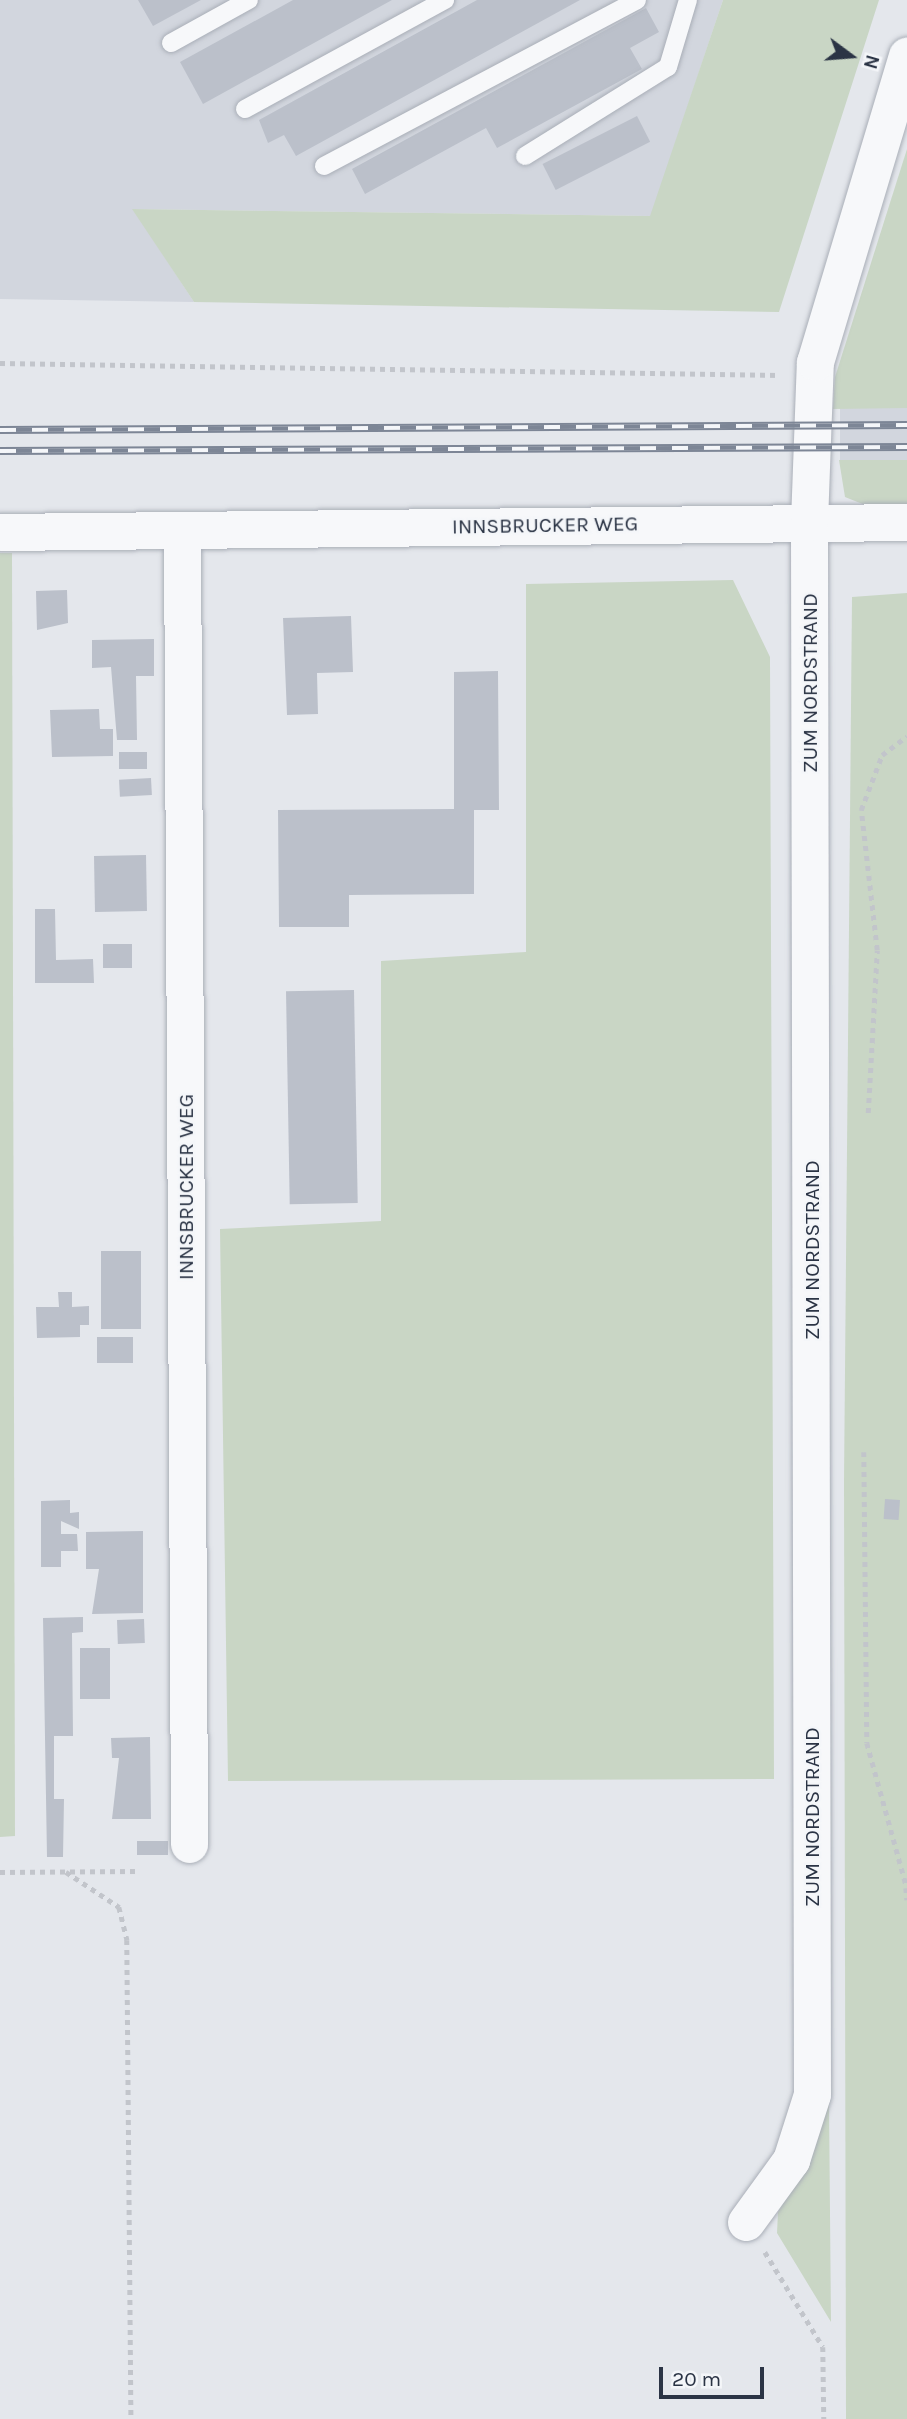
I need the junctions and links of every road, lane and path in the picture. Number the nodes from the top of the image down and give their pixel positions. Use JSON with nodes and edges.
{"nodes":[{"id":1,"x":249,"y":0,"type":"edge"},
{"id":2,"x":446,"y":0,"type":"edge"},
{"id":3,"x":637,"y":0,"type":"edge"},
{"id":4,"x":688,"y":0,"type":"edge"},
{"id":5,"x":171,"y":43,"type":"dead end"},
{"id":6,"x":907,"y":56,"type":"edge"},
{"id":7,"x":245,"y":109,"type":"dead end"},
{"id":8,"x":525,"y":156,"type":"dead end"},
{"id":9,"x":324,"y":166,"type":"dead end"},
{"id":10,"x":0,"y":363,"type":"edge"},
{"id":11,"x":814,"y":375,"type":"junction"},
{"id":12,"x":809,"y":522,"type":"junction"},
{"id":13,"x":907,"y":522,"type":"edge"},
{"id":14,"x":183,"y":530,"type":"junction"},
{"id":15,"x":0,"y":532,"type":"edge"},
{"id":16,"x":907,"y":736,"type":"edge"},
{"id":17,"x":868,"y":1113,"type":"dead end"},
{"id":18,"x":864,"y":1452,"type":"dead end"},
{"id":19,"x":189,"y":1844,"type":"dead end"},
{"id":20,"x":138,"y":1871,"type":"dead end"},
{"id":21,"x":0,"y":1872,"type":"edge"},
{"id":22,"x":66,"y":1872,"type":"junction"},
{"id":23,"x":906,"y":1888,"type":"edge"},
{"id":24,"x":907,"y":1900,"type":"edge"},
{"id":25,"x":746,"y":2222,"type":"joint"},
{"id":26,"x":131,"y":2419,"type":"edge"},
{"id":27,"x":824,"y":2419,"type":"edge"}],
"edges":[{"from":1,"to":5,"type":"lane"},
{"from":2,"to":7,"type":"lane"},
{"from":3,"to":9,"type":"lane"},
{"from":4,"to":8,"type":"lane"},
{"from":6,"to":11,"type":"street","name":"ZUM NORDSTRAND"},
{"from":10,"to":11,"type":"path"},
{"from":11,"to":12,"type":"street","name":"ZUM NORDSTRAND"},
{"from":12,"to":13,"type":"street","name":"INNSBRUCKER WEG"},
{"from":12,"to":14,"type":"street","name":"INNSBRUCKER WEG"},
{"from":12,"to":25,"type":"street","name":"ZUM NORDSTRAND"},
{"from":14,"to":15,"type":"street","name":"INNSBRUCKER WEG"},
{"from":14,"to":19,"type":"street","name":"INNSBRUCKER WEG"},
{"from":16,"to":17,"type":"path"},
{"from":18,"to":23,"type":"path"},
{"from":20,"to":22,"type":"path"},
{"from":21,"to":22,"type":"path"},
{"from":22,"to":26,"type":"path"},
{"from":23,"to":24,"type":"path"},
{"from":25,"to":27,"type":"path"}]}
